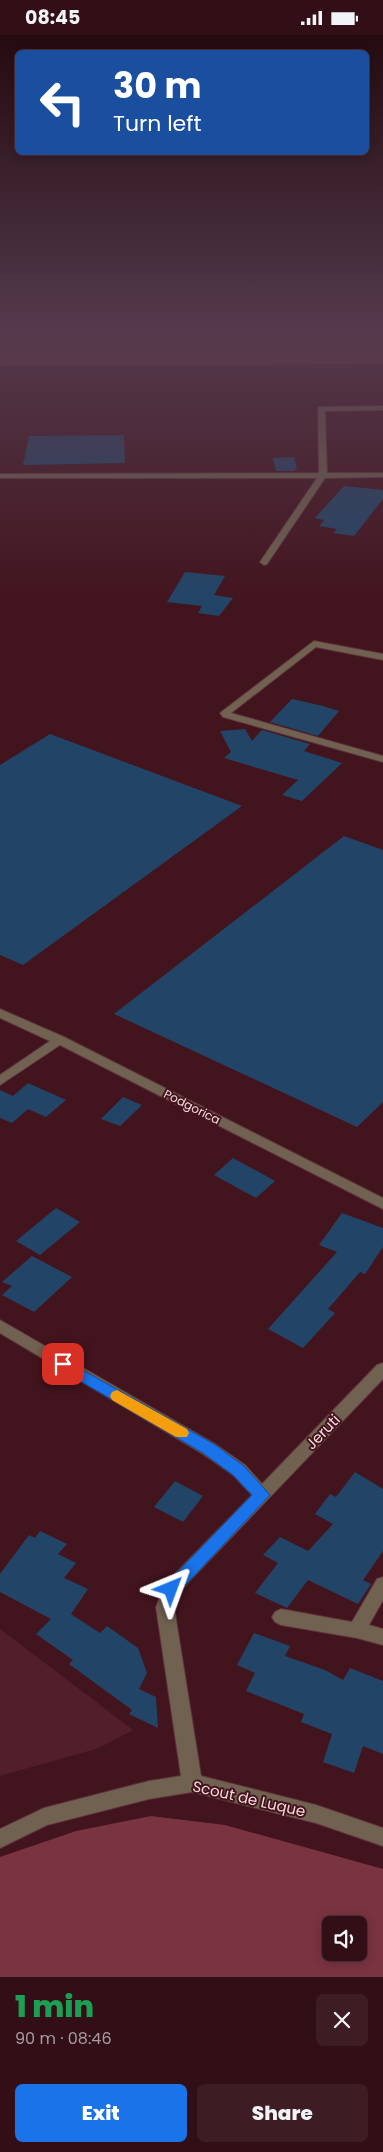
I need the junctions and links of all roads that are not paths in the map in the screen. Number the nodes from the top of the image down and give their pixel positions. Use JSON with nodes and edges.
{"nodes":[{"id":1,"x":322,"y":423,"type":"edge"},
{"id":2,"x":323,"y":475,"type":"junction"},
{"id":3,"x":383,"y":475,"type":"edge"},
{"id":4,"x":0,"y":476,"type":"edge"},
{"id":5,"x":264,"y":562,"type":"dead end"},
{"id":6,"x":383,"y":657,"type":"edge"},
{"id":7,"x":383,"y":759,"type":"edge"},
{"id":8,"x":0,"y":1013,"type":"edge"},
{"id":9,"x":59,"y":1040,"type":"junction"},
{"id":10,"x":0,"y":1081,"type":"edge"},
{"id":11,"x":383,"y":1204,"type":"edge"},
{"id":12,"x":0,"y":1326,"type":"edge"},
{"id":13,"x":383,"y":1369,"type":"edge"},
{"id":14,"x":262,"y":1495,"type":"junction"},
{"id":15,"x":383,"y":1584,"type":"edge"},
{"id":16,"x":281,"y":1617,"type":"dead end"},
{"id":17,"x":357,"y":1630,"type":"junction"},
{"id":18,"x":383,"y":1637,"type":"edge"},
{"id":19,"x":192,"y":1783,"type":"junction"},
{"id":20,"x":383,"y":1837,"type":"edge"},
{"id":21,"x":0,"y":1839,"type":"edge"}],
"edges":[{"from":1,"to":2,"type":"street"},
{"from":2,"to":3,"type":"street"},
{"from":2,"to":4,"type":"street"},
{"from":2,"to":5,"type":"street"},
{"from":6,"to":7,"type":"street"},
{"from":8,"to":9,"type":"street","name":"Podgorica"},
{"from":9,"to":10,"type":"street"},
{"from":9,"to":11,"type":"street","name":"Podgorica"},
{"from":12,"to":14,"type":"street"},
{"from":13,"to":14,"type":"street","name":"Jeruti"},
{"from":14,"to":19,"type":"street","name":"Jeruti"},
{"from":15,"to":17,"type":"street"},
{"from":16,"to":17,"type":"street"},
{"from":17,"to":18,"type":"street"},
{"from":19,"to":20,"type":"street","name":"Scout de Luque"},
{"from":19,"to":21,"type":"street","name":"Scout de Luque"}]}
